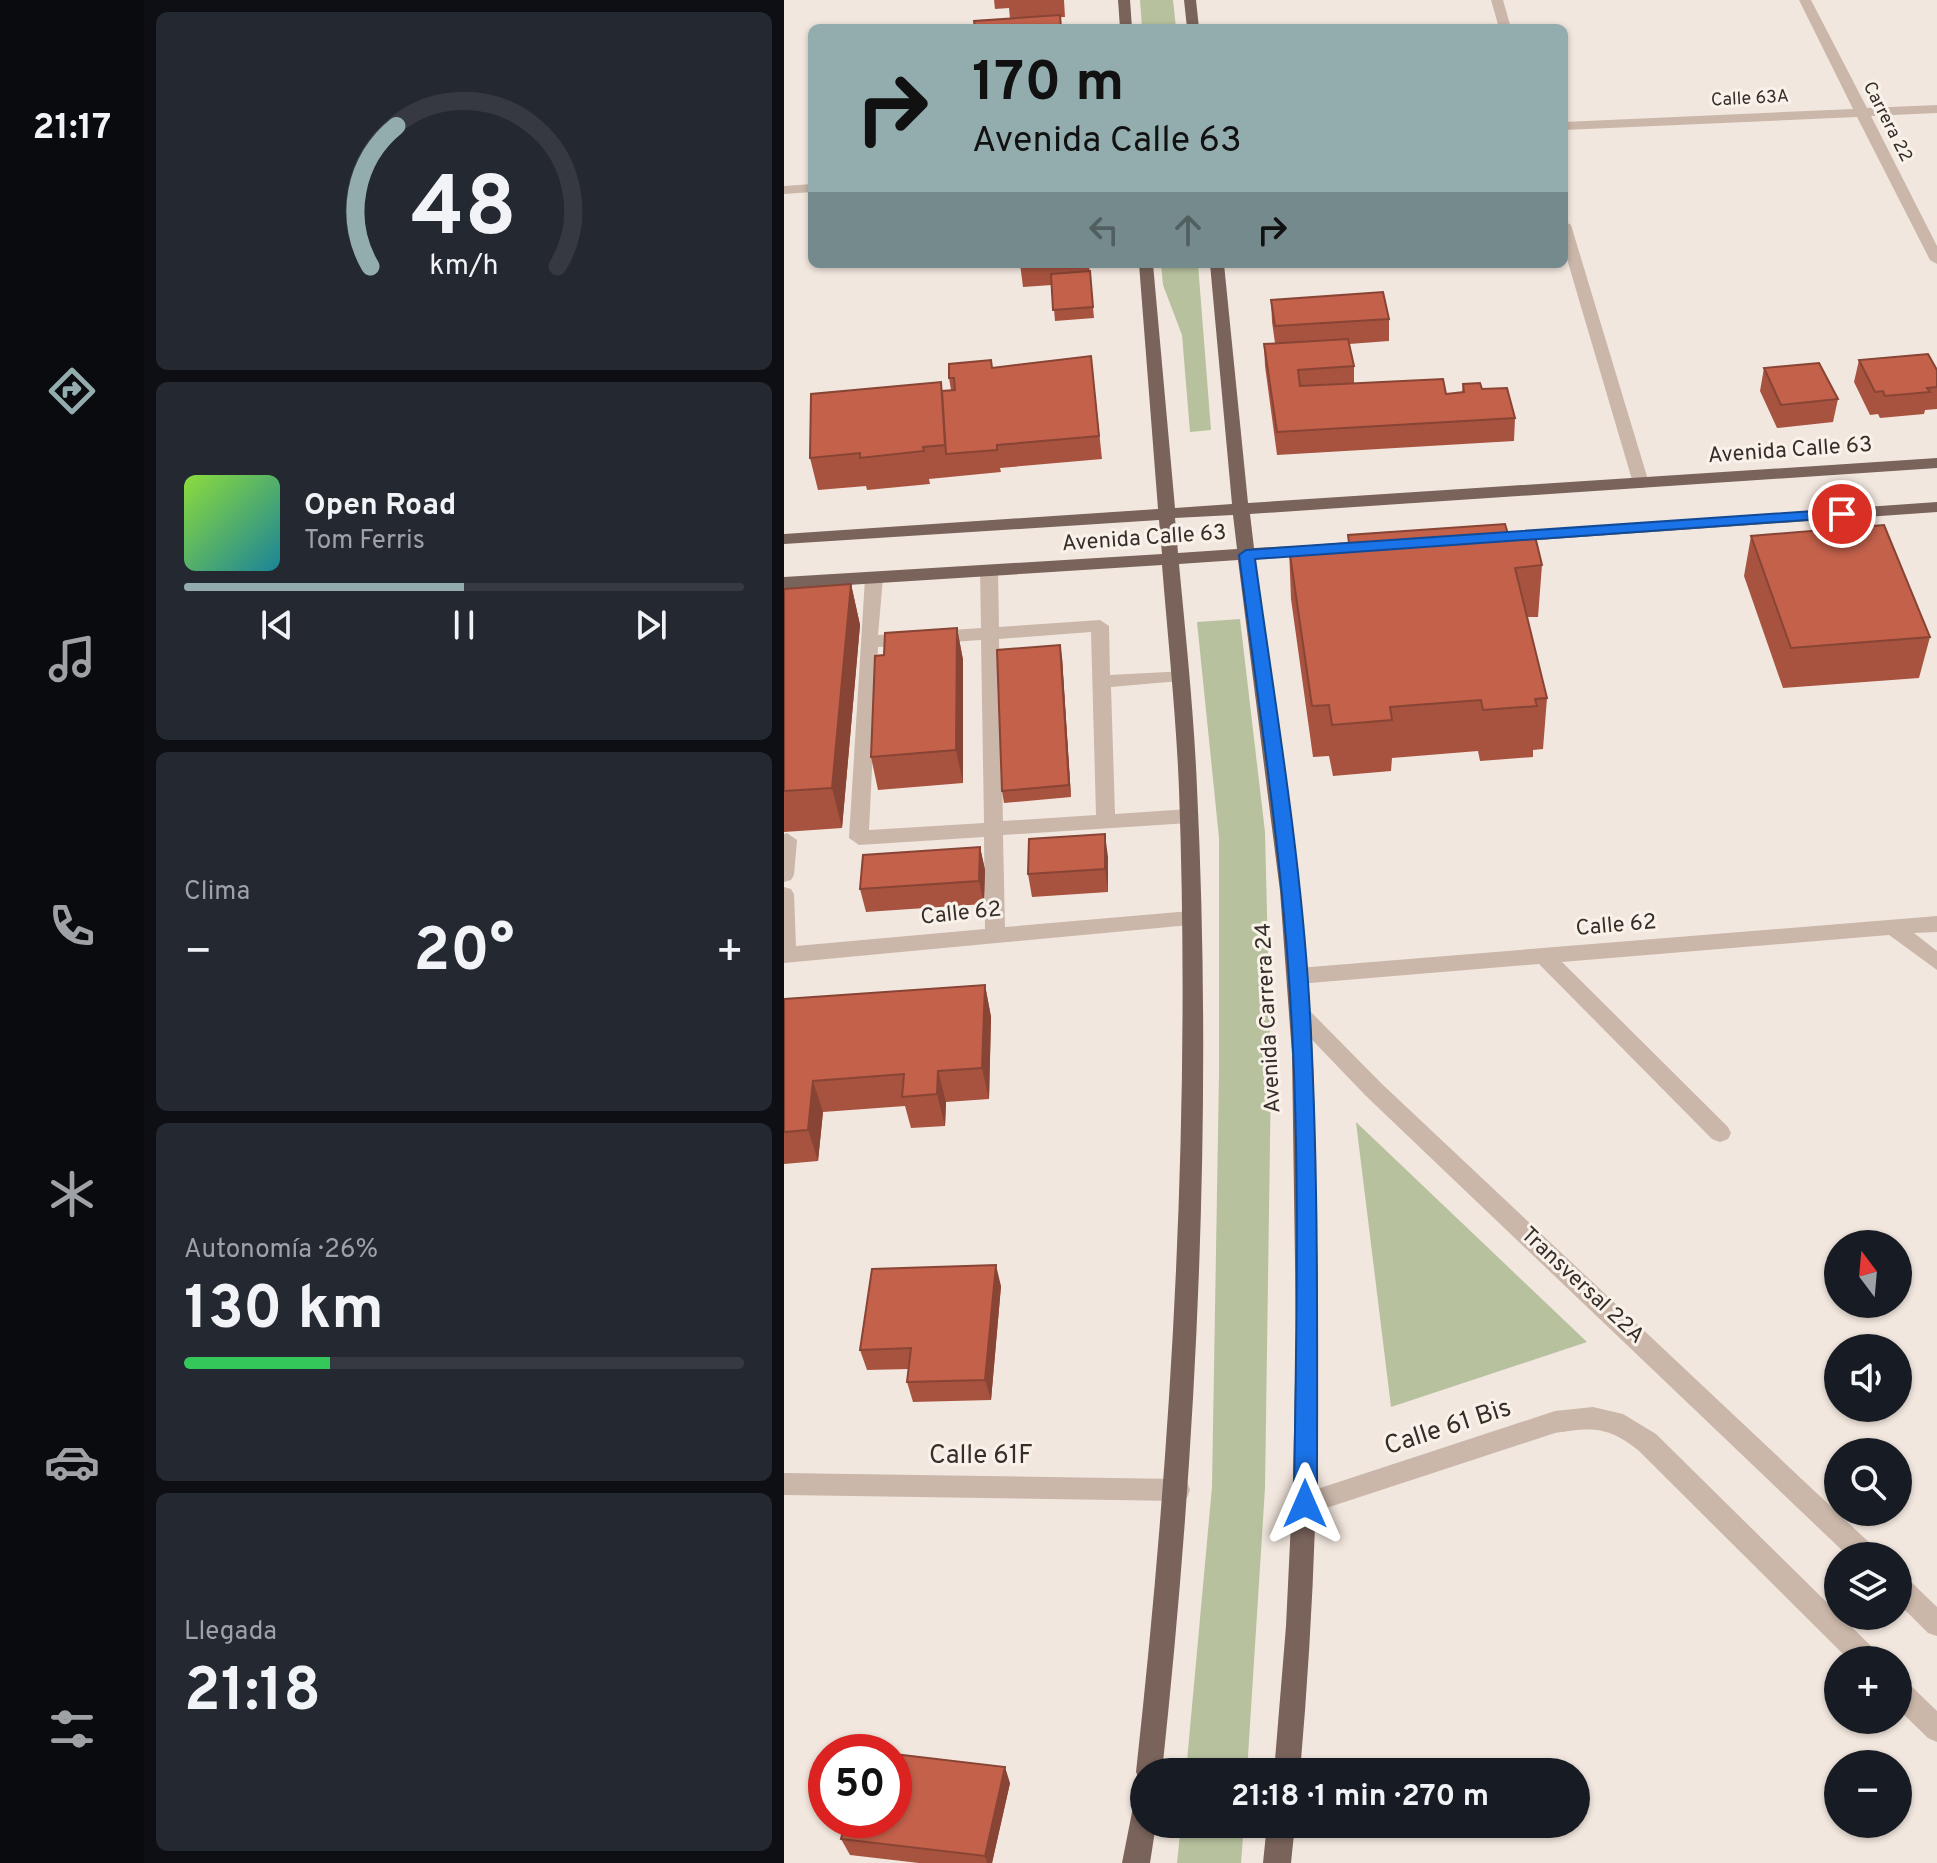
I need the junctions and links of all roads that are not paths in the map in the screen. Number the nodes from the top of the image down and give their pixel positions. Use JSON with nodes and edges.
{"nodes":[{"id":1,"x":1124,"y":0,"type":"edge"},
{"id":2,"x":1190,"y":0,"type":"edge"},
{"id":3,"x":1497,"y":0,"type":"edge"},
{"id":4,"x":1805,"y":0,"type":"edge"},
{"id":5,"x":1126,"y":24,"type":"edge"},
{"id":6,"x":1193,"y":24,"type":"edge"},
{"id":7,"x":1504,"y":24,"type":"edge"},
{"id":8,"x":1937,"y":109,"type":"edge"},
{"id":9,"x":1862,"y":112,"type":"junction"},
{"id":10,"x":1568,"y":126,"type":"edge"},
{"id":11,"x":808,"y":188,"type":"edge"},
{"id":12,"x":784,"y":190,"type":"edge"},
{"id":13,"x":1568,"y":238,"type":"edge"},
{"id":14,"x":1937,"y":260,"type":"edge"},
{"id":15,"x":1146,"y":268,"type":"edge"},
{"id":16,"x":1217,"y":268,"type":"edge"},
{"id":17,"x":1937,"y":463,"type":"edge"},
{"id":18,"x":1641,"y":483,"type":"junction"},
{"id":19,"x":1937,"y":507,"type":"edge"},
{"id":20,"x":1241,"y":510,"type":"junction"},
{"id":21,"x":1166,"y":515,"type":"junction"},
{"id":22,"x":1493,"y":538,"type":"edge"},
{"id":23,"x":784,"y":539,"type":"edge"},
{"id":24,"x":1329,"y":549,"type":"edge"},
{"id":25,"x":1246,"y":555,"type":"junction"},
{"id":26,"x":1171,"y":559,"type":"junction"},
{"id":27,"x":989,"y":571,"type":"junction"},
{"id":28,"x":874,"y":578,"type":"junction"},
{"id":29,"x":784,"y":583,"type":"edge"},
{"id":30,"x":990,"y":634,"type":"junction"},
{"id":31,"x":869,"y":642,"type":"junction"},
{"id":32,"x":1180,"y":675,"type":"junction"},
{"id":33,"x":1102,"y":682,"type":"junction"},
{"id":34,"x":1189,"y":816,"type":"junction"},
{"id":35,"x":1106,"y":820,"type":"junction"},
{"id":36,"x":994,"y":828,"type":"junction"},
{"id":37,"x":787,"y":840,"type":"dead end"},
{"id":38,"x":784,"y":875,"type":"edge"},
{"id":39,"x":784,"y":894,"type":"edge"},
{"id":40,"x":1190,"y":918,"type":"junction"},
{"id":41,"x":1937,"y":924,"type":"edge"},
{"id":42,"x":1893,"y":928,"type":"junction"},
{"id":43,"x":995,"y":934,"type":"junction"},
{"id":44,"x":785,"y":955,"type":"edge"},
{"id":45,"x":1543,"y":956,"type":"junction"},
{"id":46,"x":1937,"y":962,"type":"edge"},
{"id":47,"x":1298,"y":976,"type":"junction"},
{"id":48,"x":1300,"y":1014,"type":"junction"},
{"id":49,"x":1720,"y":1133,"type":"dead end"},
{"id":50,"x":784,"y":1484,"type":"edge"},
{"id":51,"x":1178,"y":1490,"type":"junction"},
{"id":52,"x":1305,"y":1504,"type":"junction"},
{"id":53,"x":1851,"y":1542,"type":"edge"},
{"id":54,"x":1912,"y":1600,"type":"edge"},
{"id":55,"x":1937,"y":1624,"type":"edge"},
{"id":56,"x":1853,"y":1646,"type":"edge"},
{"id":57,"x":1912,"y":1705,"type":"edge"},
{"id":58,"x":1937,"y":1729,"type":"edge"},
{"id":59,"x":1151,"y":1758,"type":"edge"},
{"id":60,"x":1288,"y":1758,"type":"edge"},
{"id":61,"x":1140,"y":1838,"type":"edge"},
{"id":62,"x":1280,"y":1838,"type":"edge"},
{"id":63,"x":1136,"y":1863,"type":"edge"},
{"id":64,"x":1277,"y":1863,"type":"edge"}],
"edges":[{"from":1,"to":5,"type":"main road"},
{"from":2,"to":6,"type":"main road"},
{"from":3,"to":7,"type":"street"},
{"from":4,"to":9,"type":"street","name":"Carrera 22"},
{"from":8,"to":9,"type":"street","name":"Calle 63A"},
{"from":9,"to":10,"type":"street","name":"Calle 63A"},
{"from":9,"to":14,"type":"street","name":"Carrera 22"},
{"from":11,"to":12,"type":"street"},
{"from":13,"to":18,"type":"street"},
{"from":15,"to":21,"type":"main road"},
{"from":16,"to":20,"type":"main road","name":"Avenida Carrera 24"},
{"from":17,"to":18,"type":"main road","name":"Avenida Calle 63"},
{"from":18,"to":20,"type":"main road","name":"Avenida Calle 63"},
{"from":19,"to":22,"type":"main road"},
{"from":20,"to":21,"type":"main road","name":"Avenida Calle 63"},
{"from":20,"to":25,"type":"main road","name":"Avenida Carrera 24"},
{"from":21,"to":23,"type":"main road","name":"Avenida Calle 63"},
{"from":21,"to":26,"type":"main road"},
{"from":24,"to":25,"type":"main road","name":"Avenida Calle 63"},
{"from":25,"to":26,"type":"main road","name":"Avenida Calle 63"},
{"from":25,"to":47,"type":"main road","name":"Avenida Carrera 24"},
{"from":26,"to":27,"type":"main road","name":"Avenida Calle 63"},
{"from":26,"to":32,"type":"main road"},
{"from":27,"to":28,"type":"main road","name":"Avenida Calle 63"},
{"from":27,"to":30,"type":"street"},
{"from":28,"to":29,"type":"main road","name":"Avenida Calle 63"},
{"from":28,"to":31,"type":"street"},
{"from":30,"to":31,"type":"street"},
{"from":30,"to":33,"type":"street"},
{"from":30,"to":36,"type":"street"},
{"from":31,"to":36,"type":"street"},
{"from":32,"to":33,"type":"street"},
{"from":32,"to":34,"type":"main road"},
{"from":33,"to":35,"type":"street"},
{"from":34,"to":35,"type":"street"},
{"from":34,"to":40,"type":"main road"},
{"from":35,"to":36,"type":"street"},
{"from":36,"to":43,"type":"street"},
{"from":37,"to":38,"type":"street"},
{"from":39,"to":44,"type":"street"},
{"from":40,"to":43,"type":"street","name":"Calle 62"},
{"from":40,"to":51,"type":"main road"},
{"from":41,"to":42,"type":"street","name":"Calle 62"},
{"from":42,"to":45,"type":"street","name":"Calle 62"},
{"from":42,"to":46,"type":"street"},
{"from":43,"to":44,"type":"street","name":"Calle 62"},
{"from":45,"to":47,"type":"street","name":"Calle 62"},
{"from":45,"to":49,"type":"street"},
{"from":47,"to":48,"type":"main road","name":"Avenida Carrera 24"},
{"from":48,"to":52,"type":"main road","name":"Avenida Carrera 24"},
{"from":48,"to":53,"type":"street","name":"Transversal 22A"},
{"from":50,"to":51,"type":"street","name":"Calle 61F"},
{"from":51,"to":59,"type":"main road"},
{"from":52,"to":56,"type":"street","name":"Calle 61 Bis"},
{"from":52,"to":60,"type":"main road","name":"Avenida Carrera 24"},
{"from":54,"to":55,"type":"street"},
{"from":57,"to":58,"type":"street"},
{"from":61,"to":63,"type":"main road"},
{"from":62,"to":64,"type":"main road"}]}
